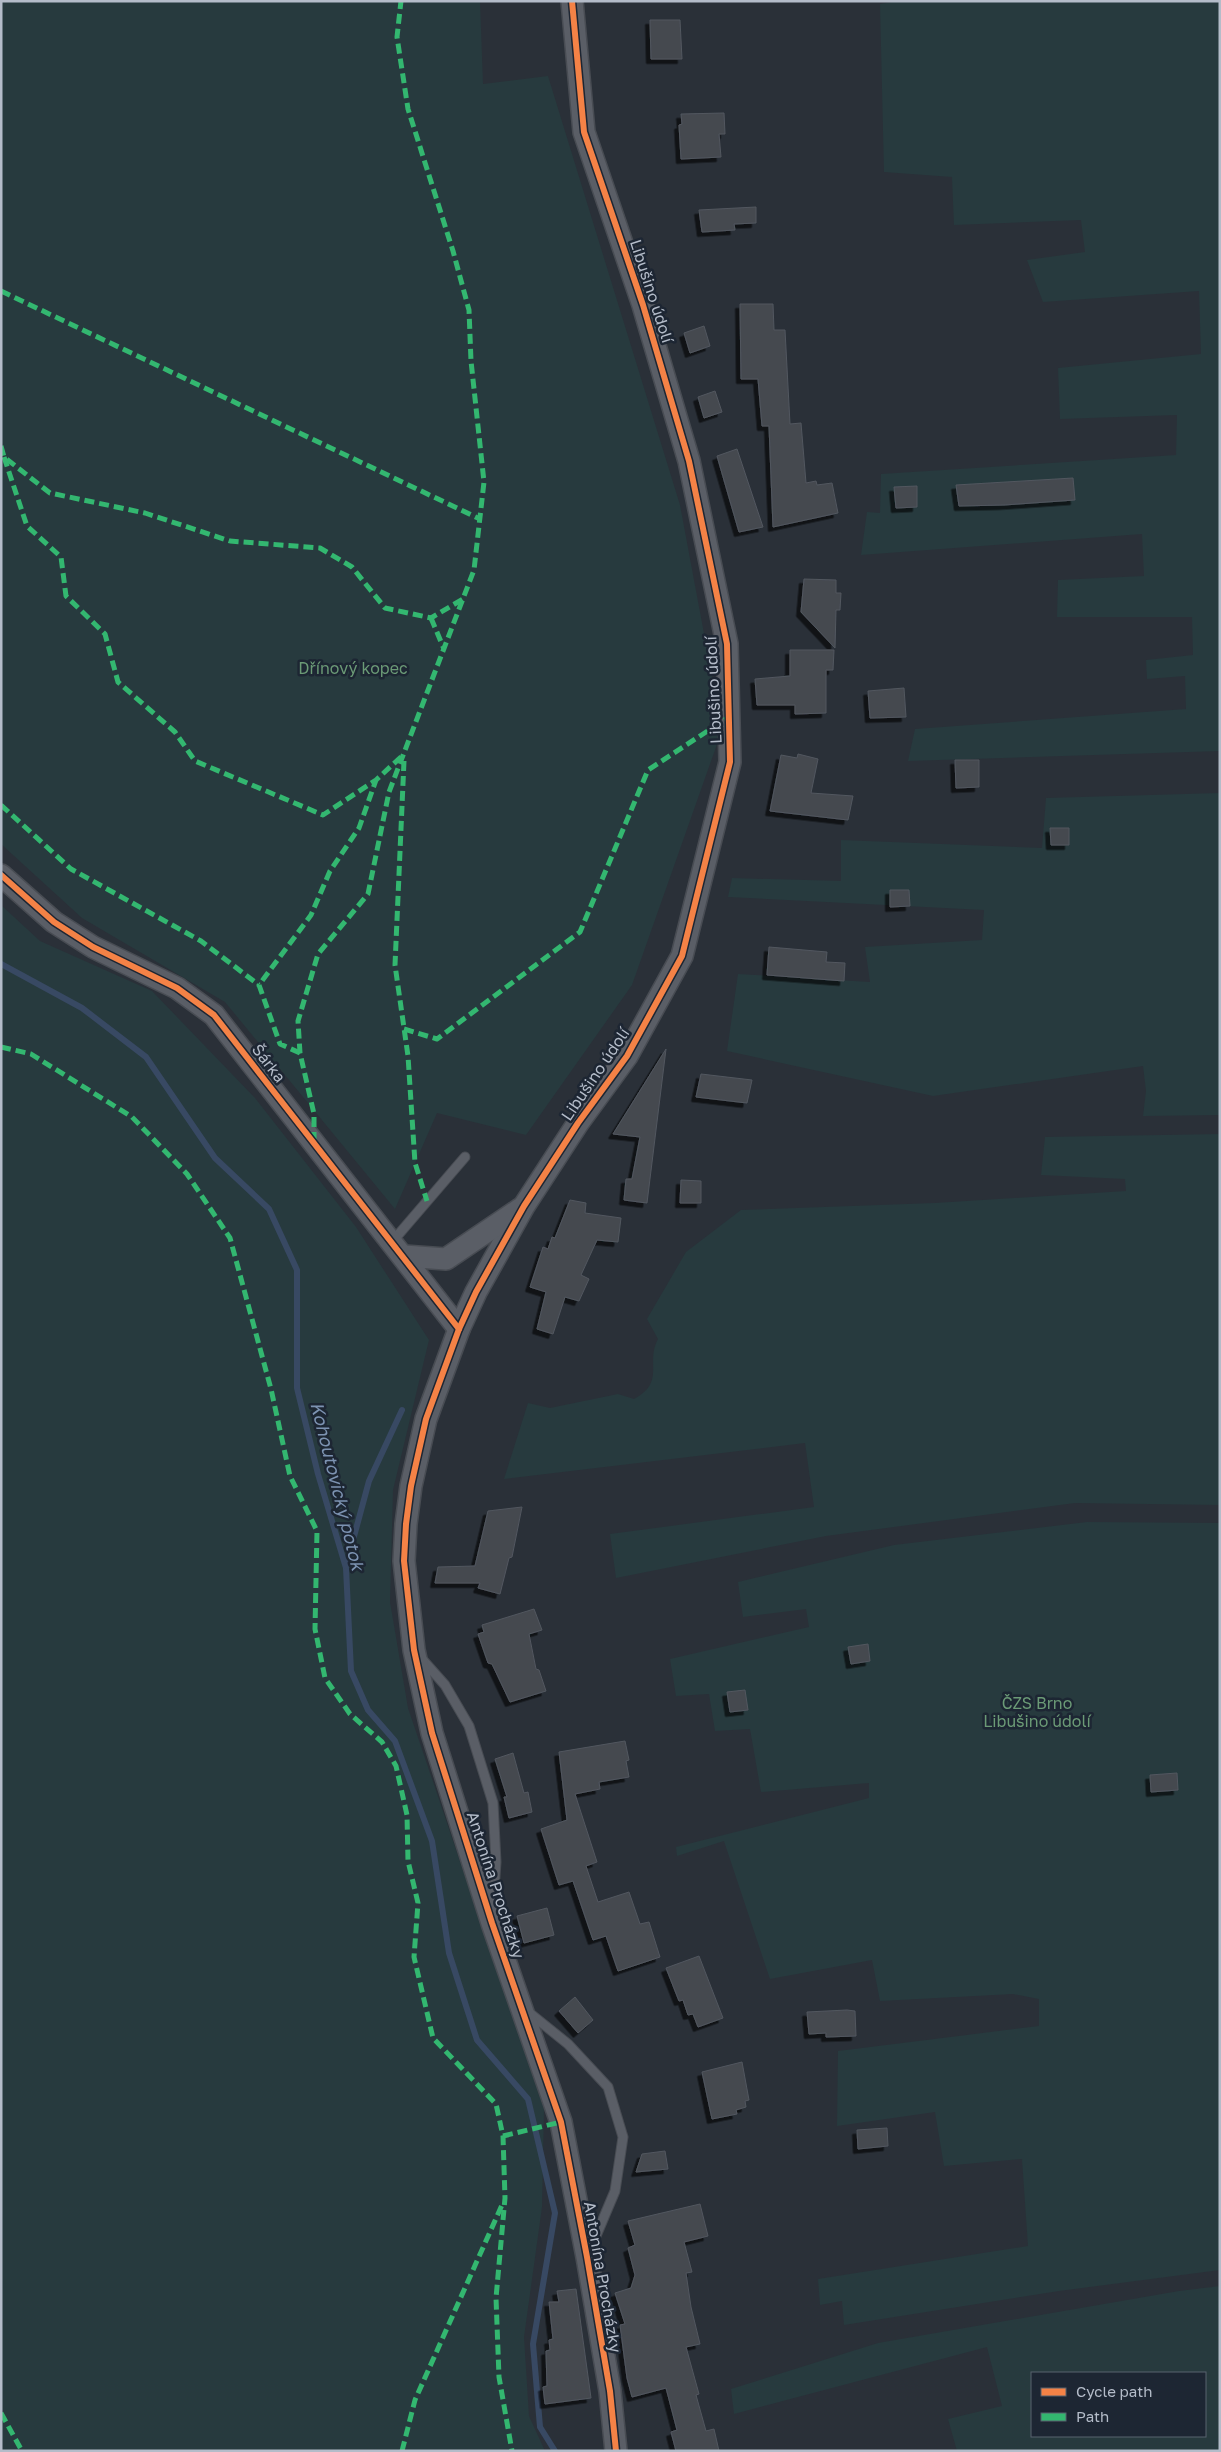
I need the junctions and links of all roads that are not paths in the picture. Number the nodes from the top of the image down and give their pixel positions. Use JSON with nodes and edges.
{"nodes":[{"id":1,"x":572,"y":1,"type":"edge"},
{"id":2,"x":1,"y":875,"type":"edge"},
{"id":3,"x":465,"y":1157,"type":"dead end"},
{"id":4,"x":524,"y":1206,"type":"junction"},
{"id":5,"x":398,"y":1249,"type":"junction"},
{"id":6,"x":459,"y":1330,"type":"junction"},
{"id":7,"x":414,"y":1650,"type":"junction"},
{"id":8,"x":492,"y":1923,"type":"junction"},
{"id":9,"x":523,"y":2008,"type":"junction"},
{"id":10,"x":587,"y":2257,"type":"junction"},
{"id":11,"x":616,"y":2451,"type":"edge"}],
"edges":[{"from":1,"to":4,"type":"street","name":"Libušino údolí"},
{"from":2,"to":5,"type":"street","name":"Šárka"},
{"from":3,"to":5,"type":"lane"},
{"from":4,"to":5,"type":"street"},
{"from":4,"to":6,"type":"street","name":"Libušino údolí"},
{"from":5,"to":6,"type":"street","name":"Šárka"},
{"from":6,"to":7,"type":"street","name":"Antonína Procházky"},
{"from":7,"to":8,"type":"street","name":"Antonína Procházky"},
{"from":7,"to":8,"type":"lane"},
{"from":8,"to":9,"type":"street","name":"Antonína Procházky"},
{"from":9,"to":10,"type":"street","name":"Antonína Procházky"},
{"from":9,"to":10,"type":"lane"},
{"from":10,"to":11,"type":"street","name":"Antonína Procházky"}]}
